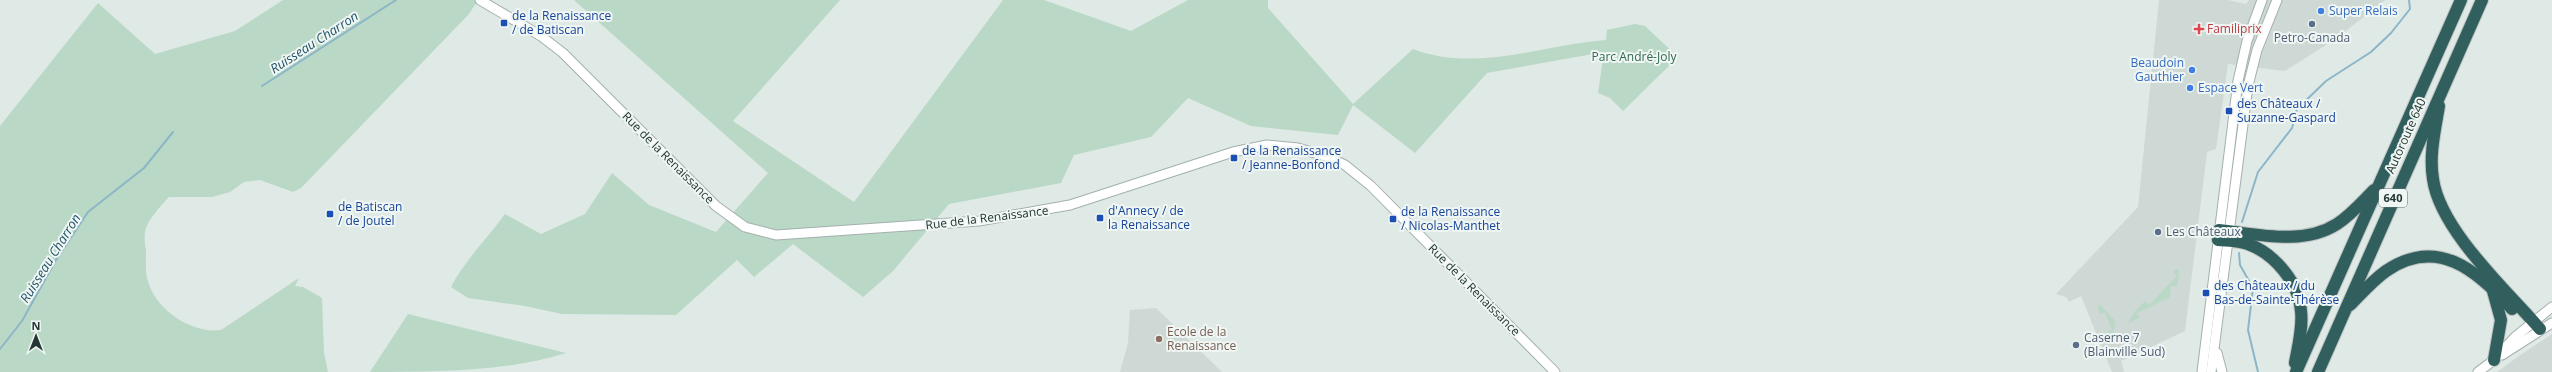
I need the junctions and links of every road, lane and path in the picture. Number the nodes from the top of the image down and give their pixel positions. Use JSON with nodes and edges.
{"nodes":[{"id":1,"x":480,"y":0,"type":"edge"},
{"id":2,"x":2262,"y":0,"type":"edge"},
{"id":3,"x":2277,"y":0,"type":"edge"},
{"id":4,"x":2461,"y":0,"type":"edge"},
{"id":5,"x":2482,"y":0,"type":"edge"},
{"id":6,"x":2442,"y":87,"type":"junction"},
{"id":7,"x":2378,"y":186,"type":"junction"},
{"id":8,"x":2224,"y":236,"type":"junction"},
{"id":9,"x":2493,"y":290,"type":"junction"},
{"id":10,"x":2552,"y":307,"type":"edge"},
{"id":11,"x":2345,"y":310,"type":"junction"},
{"id":12,"x":2552,"y":323,"type":"edge"},
{"id":13,"x":2534,"y":328,"type":"junction"},
{"id":14,"x":2216,"y":342,"type":"junction"},
{"id":15,"x":2494,"y":360,"type":"junction"},
{"id":16,"x":1555,"y":372,"type":"edge"},
{"id":17,"x":2202,"y":372,"type":"edge"},
{"id":18,"x":2211,"y":372,"type":"edge"},
{"id":19,"x":2222,"y":372,"type":"edge"},
{"id":20,"x":2295,"y":372,"type":"edge"},
{"id":21,"x":2318,"y":372,"type":"edge"},
{"id":22,"x":2478,"y":372,"type":"edge"}],
"edges":[{"from":1,"to":16,"type":"street","name":"Rue de la Renaissance"},
{"from":2,"to":8,"type":"street"},
{"from":3,"to":8,"type":"street"},
{"from":4,"to":7,"type":"highway","name":"Autoroute 640","number":"640"},
{"from":5,"to":6,"type":"highway","name":"Autoroute 640","number":"640"},
{"from":6,"to":11,"type":"highway","name":"Autoroute 640","number":"640"},
{"from":6,"to":13,"type":"highway"},
{"from":7,"to":8,"type":"highway"},
{"from":7,"to":20,"type":"highway","name":"Autoroute 640","number":"640"},
{"from":8,"to":14,"type":"street"},
{"from":8,"to":17,"type":"street"},
{"from":8,"to":20,"type":"highway"},
{"from":9,"to":11,"type":"highway"},
{"from":9,"to":13,"type":"highway"},
{"from":9,"to":15,"type":"highway"},
{"from":10,"to":13,"type":"street"},
{"from":11,"to":21,"type":"highway","name":"Autoroute 640","number":"640"},
{"from":12,"to":13,"type":"street"},
{"from":13,"to":15,"type":"street"},
{"from":14,"to":18,"type":"street"},
{"from":14,"to":19,"type":"street"},
{"from":15,"to":22,"type":"street"}]}
